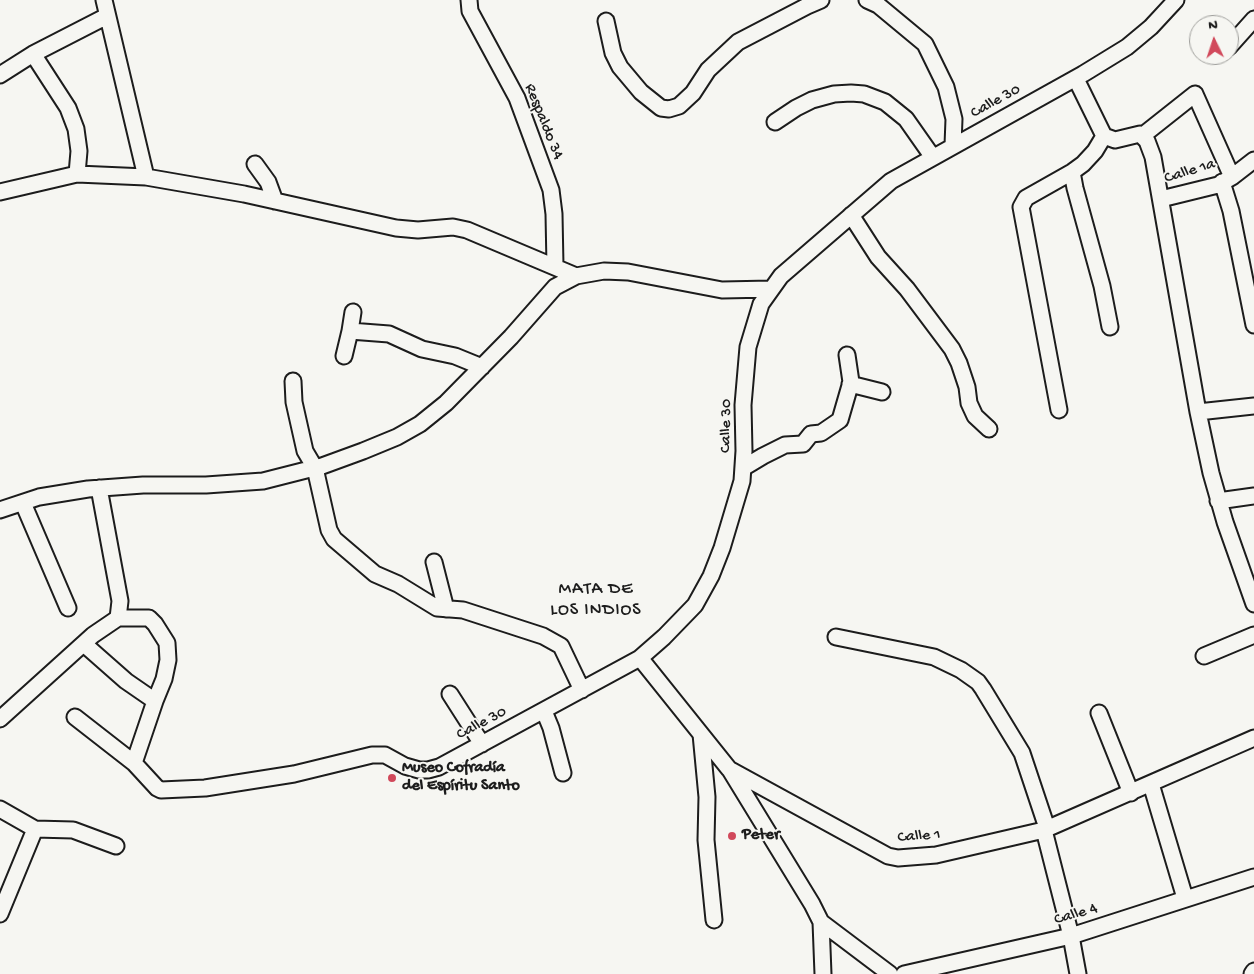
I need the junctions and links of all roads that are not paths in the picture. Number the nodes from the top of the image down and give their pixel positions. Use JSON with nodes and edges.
{"nodes":[{"id":1,"x":104,"y":0,"type":"edge"},
{"id":2,"x":469,"y":0,"type":"edge"},
{"id":3,"x":821,"y":0,"type":"edge"},
{"id":4,"x":1176,"y":0,"type":"edge"},
{"id":5,"x":874,"y":2,"type":"edge"},
{"id":6,"x":108,"y":16,"type":"junction"},
{"id":7,"x":1254,"y":20,"type":"edge"},
{"id":8,"x":606,"y":21,"type":"dead end"},
{"id":9,"x":1239,"y":36,"type":"edge"},
{"id":10,"x":33,"y":54,"type":"junction"},
{"id":11,"x":0,"y":75,"type":"edge"},
{"id":12,"x":1076,"y":78,"type":"junction"},
{"id":13,"x":775,"y":122,"type":"dead end"},
{"id":14,"x":1104,"y":136,"type":"junction"},
{"id":15,"x":1142,"y":136,"type":"junction"},
{"id":16,"x":953,"y":145,"type":"junction"},
{"id":17,"x":932,"y":156,"type":"junction"},
{"id":18,"x":1254,"y":160,"type":"edge"},
{"id":19,"x":255,"y":164,"type":"dead end"},
{"id":20,"x":1072,"y":172,"type":"junction"},
{"id":21,"x":77,"y":174,"type":"junction"},
{"id":22,"x":146,"y":177,"type":"junction"},
{"id":23,"x":1227,"y":180,"type":"junction"},
{"id":24,"x":0,"y":192,"type":"edge"},
{"id":25,"x":1160,"y":200,"type":"junction"},
{"id":26,"x":275,"y":201,"type":"junction"},
{"id":27,"x":851,"y":215,"type":"junction"},
{"id":28,"x":555,"y":266,"type":"junction"},
{"id":29,"x":1248,"y":269,"type":"edge"},
{"id":30,"x":576,"y":276,"type":"junction"},
{"id":31,"x":771,"y":289,"type":"junction"},
{"id":32,"x":353,"y":312,"type":"dead end"},
{"id":33,"x":1254,"y":325,"type":"edge"},
{"id":34,"x":1110,"y":327,"type":"dead end"},
{"id":35,"x":350,"y":331,"type":"junction"},
{"id":36,"x":847,"y":355,"type":"dead end"},
{"id":37,"x":344,"y":356,"type":"dead end"},
{"id":38,"x":482,"y":367,"type":"junction"},
{"id":39,"x":293,"y":381,"type":"dead end"},
{"id":40,"x":850,"y":384,"type":"junction"},
{"id":41,"x":882,"y":392,"type":"dead end"},
{"id":42,"x":1254,"y":406,"type":"edge"},
{"id":43,"x":1059,"y":410,"type":"dead end"},
{"id":44,"x":1198,"y":412,"type":"junction"},
{"id":45,"x":989,"y":428,"type":"dead end"},
{"id":46,"x":315,"y":468,"type":"junction"},
{"id":47,"x":743,"y":468,"type":"junction"},
{"id":48,"x":99,"y":488,"type":"junction"},
{"id":49,"x":1254,"y":496,"type":"edge"},
{"id":50,"x":1218,"y":501,"type":"junction"},
{"id":51,"x":23,"y":503,"type":"junction"},
{"id":52,"x":0,"y":510,"type":"edge"},
{"id":53,"x":434,"y":562,"type":"dead end"},
{"id":54,"x":1254,"y":604,"type":"edge"},
{"id":55,"x":68,"y":608,"type":"dead end"},
{"id":56,"x":446,"y":609,"type":"junction"},
{"id":57,"x":118,"y":618,"type":"junction"},
{"id":58,"x":1254,"y":635,"type":"edge"},
{"id":59,"x":836,"y":636,"type":"dead end"},
{"id":60,"x":84,"y":644,"type":"junction"},
{"id":61,"x":1204,"y":656,"type":"dead end"},
{"id":62,"x":640,"y":658,"type":"junction"},
{"id":63,"x":582,"y":690,"type":"junction"},
{"id":64,"x":450,"y":694,"type":"dead end"},
{"id":65,"x":155,"y":701,"type":"junction"},
{"id":66,"x":544,"y":711,"type":"junction"},
{"id":67,"x":1099,"y":713,"type":"dead end"},
{"id":68,"x":75,"y":717,"type":"dead end"},
{"id":69,"x":0,"y":719,"type":"edge"},
{"id":70,"x":701,"y":734,"type":"junction"},
{"id":71,"x":1254,"y":738,"type":"edge"},
{"id":72,"x":482,"y":744,"type":"junction"},
{"id":73,"x":134,"y":763,"type":"junction"},
{"id":74,"x":729,"y":769,"type":"junction"},
{"id":75,"x":563,"y":773,"type":"dead end"},
{"id":76,"x":1151,"y":784,"type":"junction"},
{"id":77,"x":1131,"y":793,"type":"junction"},
{"id":78,"x":0,"y":809,"type":"edge"},
{"id":79,"x":1046,"y":829,"type":"junction"},
{"id":80,"x":35,"y":830,"type":"junction"},
{"id":81,"x":116,"y":846,"type":"dead end"},
{"id":82,"x":1254,"y":876,"type":"edge"},
{"id":83,"x":1185,"y":898,"type":"junction"},
{"id":84,"x":0,"y":914,"type":"edge"},
{"id":85,"x":714,"y":920,"type":"dead end"},
{"id":86,"x":822,"y":922,"type":"junction"},
{"id":87,"x":1071,"y":936,"type":"junction"},
{"id":88,"x":1254,"y":971,"type":"edge"},
{"id":89,"x":823,"y":974,"type":"edge"},
{"id":90,"x":890,"y":974,"type":"edge"},
{"id":91,"x":904,"y":974,"type":"edge"},
{"id":92,"x":1078,"y":974,"type":"edge"},
{"id":93,"x":1252,"y":974,"type":"edge"}],
"edges":[{"from":1,"to":6,"type":"street"},
{"from":2,"to":28,"type":"street","name":"Respaldo 34"},
{"from":3,"to":8,"type":"street"},
{"from":4,"to":12,"type":"street","name":"Calle 30"},
{"from":5,"to":16,"type":"street"},
{"from":6,"to":10,"type":"street"},
{"from":6,"to":22,"type":"street"},
{"from":7,"to":9,"type":"street"},
{"from":10,"to":11,"type":"street"},
{"from":10,"to":21,"type":"street"},
{"from":12,"to":14,"type":"street"},
{"from":12,"to":16,"type":"street","name":"Calle 30"},
{"from":13,"to":17,"type":"street"},
{"from":14,"to":15,"type":"street"},
{"from":14,"to":20,"type":"street"},
{"from":15,"to":23,"type":"street"},
{"from":15,"to":25,"type":"street"},
{"from":16,"to":17,"type":"street","name":"Calle 30"},
{"from":17,"to":27,"type":"street","name":"Calle 30"},
{"from":18,"to":23,"type":"street","name":"Calle 1a"},
{"from":19,"to":26,"type":"street"},
{"from":20,"to":34,"type":"street"},
{"from":20,"to":43,"type":"street"},
{"from":21,"to":22,"type":"street"},
{"from":21,"to":24,"type":"street"},
{"from":22,"to":26,"type":"street"},
{"from":23,"to":25,"type":"street","name":"Calle 1a"},
{"from":23,"to":29,"type":"street"},
{"from":25,"to":44,"type":"street"},
{"from":26,"to":28,"type":"street"},
{"from":27,"to":31,"type":"street","name":"Calle 30"},
{"from":27,"to":45,"type":"street"},
{"from":28,"to":30,"type":"street"},
{"from":29,"to":33,"type":"street"},
{"from":30,"to":31,"type":"street"},
{"from":30,"to":38,"type":"street"},
{"from":31,"to":47,"type":"street","name":"Calle 30"},
{"from":32,"to":35,"type":"street"},
{"from":35,"to":37,"type":"street"},
{"from":35,"to":38,"type":"street"},
{"from":36,"to":40,"type":"street"},
{"from":38,"to":46,"type":"street"},
{"from":39,"to":46,"type":"street"},
{"from":40,"to":41,"type":"street"},
{"from":40,"to":47,"type":"street"},
{"from":42,"to":44,"type":"street"},
{"from":44,"to":50,"type":"street"},
{"from":46,"to":48,"type":"street"},
{"from":46,"to":56,"type":"street"},
{"from":47,"to":62,"type":"street","name":"Calle 30"},
{"from":48,"to":51,"type":"street"},
{"from":48,"to":57,"type":"street"},
{"from":49,"to":50,"type":"street"},
{"from":50,"to":54,"type":"street"},
{"from":51,"to":52,"type":"street"},
{"from":51,"to":55,"type":"street"},
{"from":53,"to":56,"type":"street"},
{"from":56,"to":63,"type":"street"},
{"from":57,"to":60,"type":"street"},
{"from":57,"to":65,"type":"street"},
{"from":58,"to":61,"type":"street"},
{"from":59,"to":79,"type":"street"},
{"from":60,"to":65,"type":"street"},
{"from":60,"to":69,"type":"street"},
{"from":62,"to":63,"type":"street","name":"Calle 30"},
{"from":62,"to":70,"type":"street","name":"Calle 1"},
{"from":63,"to":66,"type":"street","name":"Calle 30"},
{"from":64,"to":72,"type":"street"},
{"from":65,"to":73,"type":"street"},
{"from":66,"to":72,"type":"street","name":"Calle 30"},
{"from":66,"to":75,"type":"street"},
{"from":67,"to":77,"type":"street"},
{"from":68,"to":73,"type":"street"},
{"from":70,"to":74,"type":"street","name":"Calle 1"},
{"from":70,"to":85,"type":"street"},
{"from":71,"to":76,"type":"street","name":"Calle 1"},
{"from":72,"to":73,"type":"street","name":"Calle 30"},
{"from":74,"to":79,"type":"street","name":"Calle 1"},
{"from":74,"to":86,"type":"street"},
{"from":76,"to":77,"type":"street","name":"Calle 1"},
{"from":76,"to":83,"type":"street"},
{"from":77,"to":79,"type":"street","name":"Calle 1"},
{"from":78,"to":80,"type":"street"},
{"from":79,"to":87,"type":"street"},
{"from":80,"to":81,"type":"street"},
{"from":80,"to":84,"type":"street"},
{"from":82,"to":83,"type":"street","name":"Calle 4"},
{"from":83,"to":87,"type":"street","name":"Calle 4"},
{"from":86,"to":89,"type":"street"},
{"from":86,"to":90,"type":"street"},
{"from":87,"to":91,"type":"street","name":"Calle 4"},
{"from":87,"to":92,"type":"street"},
{"from":88,"to":93,"type":"street"}]}
